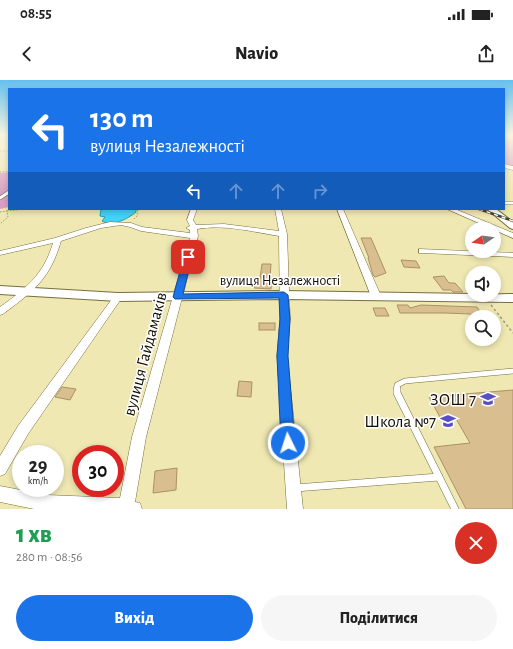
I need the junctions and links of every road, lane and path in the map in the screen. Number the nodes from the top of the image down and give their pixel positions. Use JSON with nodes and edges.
{"nodes":[{"id":1,"x":16,"y":210,"type":"edge"},
{"id":2,"x":138,"y":210,"type":"edge"},
{"id":3,"x":194,"y":210,"type":"edge"},
{"id":4,"x":278,"y":210,"type":"edge"},
{"id":5,"x":340,"y":210,"type":"edge"},
{"id":6,"x":452,"y":210,"type":"edge"},
{"id":7,"x":493,"y":210,"type":"edge"},
{"id":8,"x":7,"y":211,"type":"junction"},
{"id":9,"x":0,"y":212,"type":"edge"},
{"id":10,"x":0,"y":224,"type":"edge"},
{"id":11,"x":127,"y":224,"type":"junction"},
{"id":12,"x":513,"y":226,"type":"edge"},
{"id":13,"x":194,"y":232,"type":"junction"},
{"id":14,"x":283,"y":234,"type":"junction"},
{"id":15,"x":513,"y":236,"type":"edge"},
{"id":16,"x":58,"y":240,"type":"junction"},
{"id":17,"x":422,"y":251,"type":"dead end"},
{"id":18,"x":0,"y":253,"type":"edge"},
{"id":19,"x":513,"y":255,"type":"edge"},
{"id":20,"x":0,"y":290,"type":"edge"},
{"id":21,"x":26,"y":291,"type":"junction"},
{"id":22,"x":284,"y":295,"type":"junction"},
{"id":23,"x":376,"y":296,"type":"junction"},
{"id":24,"x":118,"y":297,"type":"junction"},
{"id":25,"x":178,"y":297,"type":"junction"},
{"id":26,"x":513,"y":298,"type":"edge"},
{"id":27,"x":490,"y":304,"type":"dead end"},
{"id":28,"x":0,"y":312,"type":"edge"},
{"id":29,"x":513,"y":333,"type":"edge"},
{"id":30,"x":513,"y":370,"type":"edge"},
{"id":31,"x":0,"y":469,"type":"edge"},
{"id":32,"x":439,"y":477,"type":"junction"},
{"id":33,"x":293,"y":488,"type":"junction"},
{"id":34,"x":0,"y":494,"type":"edge"},
{"id":35,"x":129,"y":508,"type":"edge"},
{"id":36,"x":296,"y":509,"type":"edge"},
{"id":37,"x":455,"y":509,"type":"edge"}],
"edges":[{"from":1,"to":8,"type":"path"},
{"from":2,"to":11,"type":"path"},
{"from":3,"to":13,"type":"street","name":"вулиця Гайдамаків"},
{"from":4,"to":14,"type":"street"},
{"from":5,"to":23,"type":"street"},
{"from":6,"to":15,"type":"street"},
{"from":7,"to":12,"type":"street"},
{"from":8,"to":9,"type":"path"},
{"from":8,"to":10,"type":"path"},
{"from":11,"to":13,"type":"street"},
{"from":11,"to":16,"type":"street"},
{"from":13,"to":14,"type":"street"},
{"from":13,"to":25,"type":"street","name":"вулиця Гайдамаків"},
{"from":14,"to":22,"type":"street"},
{"from":16,"to":18,"type":"street"},
{"from":16,"to":21,"type":"street"},
{"from":17,"to":19,"type":"street"},
{"from":20,"to":21,"type":"street","name":"вулиця Незалежності"},
{"from":21,"to":24,"type":"street","name":"вулиця Незалежності"},
{"from":21,"to":28,"type":"street"},
{"from":22,"to":23,"type":"street","name":"вулиця Незалежності"},
{"from":22,"to":25,"type":"street","name":"вулиця Незалежності"},
{"from":22,"to":33,"type":"street"},
{"from":23,"to":26,"type":"street","name":"вулиця Незалежності"},
{"from":24,"to":25,"type":"street","name":"вулиця Незалежності"},
{"from":24,"to":31,"type":"street"},
{"from":25,"to":35,"type":"street","name":"вулиця Гайдамаків"},
{"from":27,"to":29,"type":"path"},
{"from":30,"to":32,"type":"lane"},
{"from":32,"to":33,"type":"lane"},
{"from":32,"to":37,"type":"lane"},
{"from":33,"to":36,"type":"street"},
{"from":34,"to":35,"type":"street"}]}
